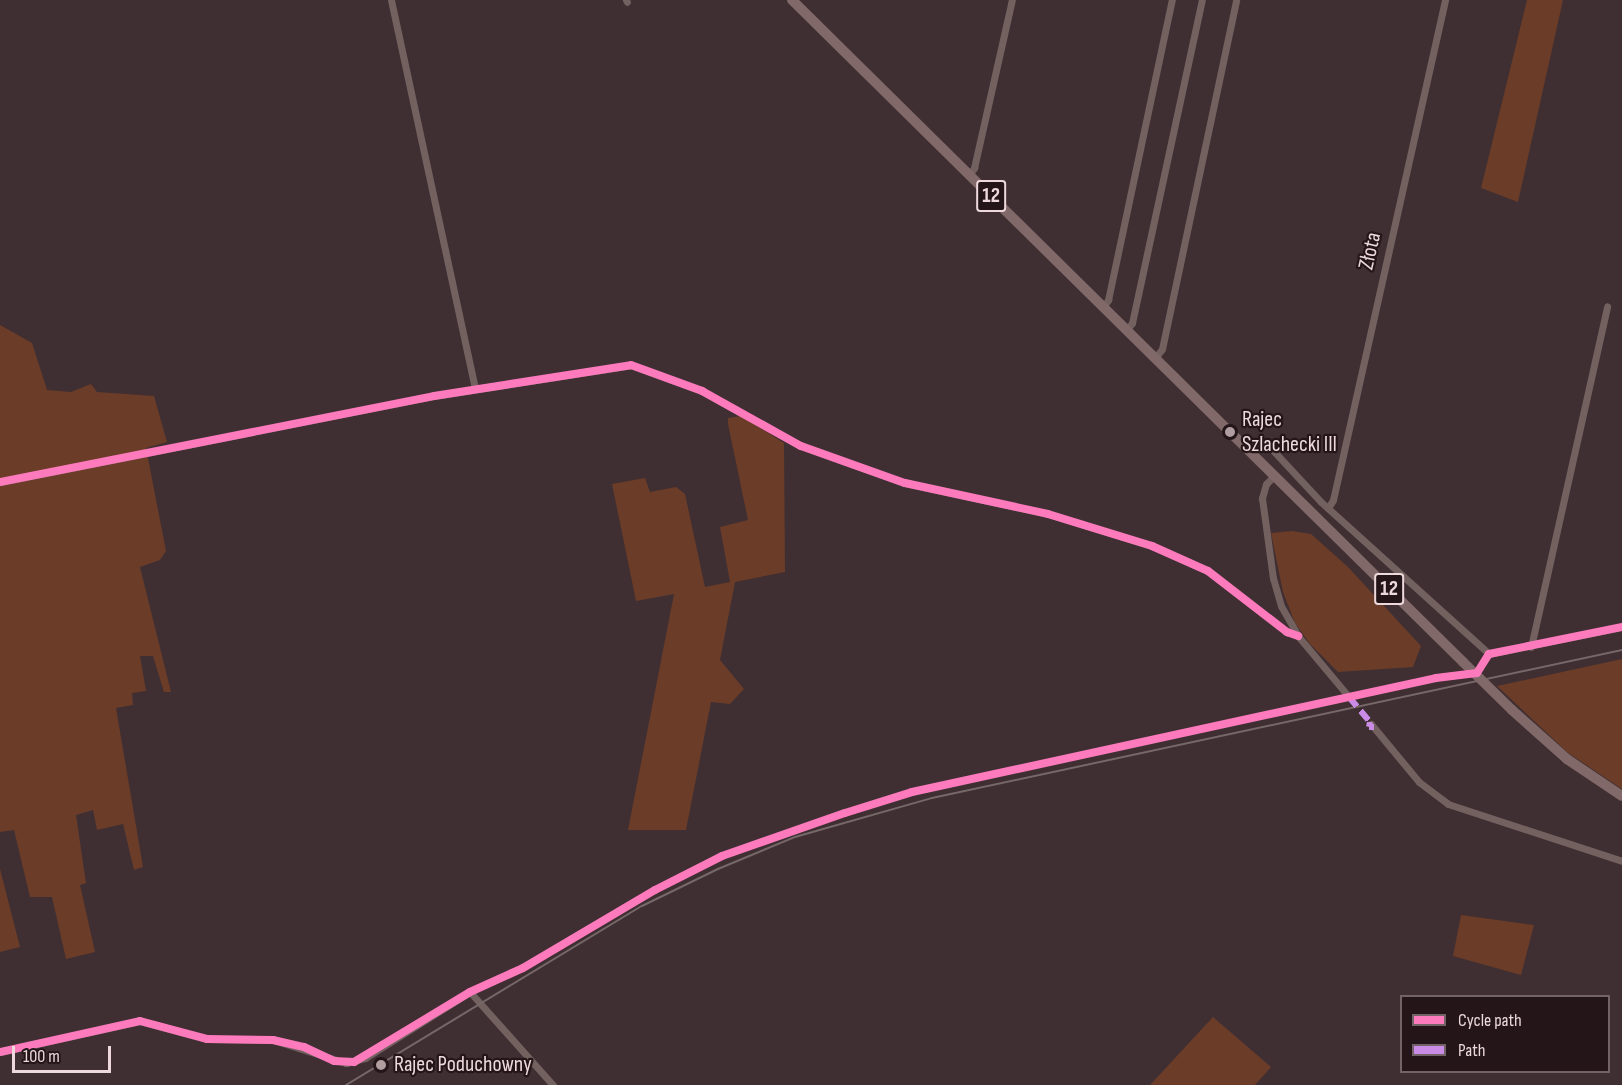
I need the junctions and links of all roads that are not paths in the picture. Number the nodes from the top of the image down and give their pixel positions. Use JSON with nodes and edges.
{"nodes":[{"id":1,"x":391,"y":0,"type":"edge"},
{"id":2,"x":792,"y":0,"type":"edge"},
{"id":3,"x":1012,"y":0,"type":"edge"},
{"id":4,"x":1172,"y":0,"type":"edge"},
{"id":5,"x":1203,"y":0,"type":"edge"},
{"id":6,"x":1236,"y":0,"type":"edge"},
{"id":7,"x":1445,"y":0,"type":"edge"},
{"id":8,"x":969,"y":175,"type":"junction"},
{"id":9,"x":1607,"y":306,"type":"dead end"},
{"id":10,"x":1103,"y":307,"type":"junction"},
{"id":11,"x":1126,"y":330,"type":"junction"},
{"id":12,"x":1155,"y":358,"type":"junction"},
{"id":13,"x":475,"y":388,"type":"junction"},
{"id":14,"x":1248,"y":450,"type":"junction"},
{"id":15,"x":1274,"y":476,"type":"junction"},
{"id":16,"x":0,"y":482,"type":"edge"},
{"id":17,"x":1328,"y":508,"type":"junction"},
{"id":18,"x":1622,"y":627,"type":"edge"},
{"id":19,"x":1298,"y":636,"type":"junction"},
{"id":20,"x":1530,"y":646,"type":"junction"},
{"id":21,"x":1348,"y":697,"type":"dead end"},
{"id":22,"x":1371,"y":724,"type":"dead end"},
{"id":23,"x":1622,"y":796,"type":"edge"},
{"id":24,"x":1622,"y":861,"type":"edge"},
{"id":25,"x":0,"y":1052,"type":"edge"},
{"id":26,"x":553,"y":1085,"type":"edge"}],
"edges":[{"from":1,"to":13,"type":"street"},
{"from":2,"to":8,"type":"main road","number":"12"},
{"from":3,"to":8,"type":"street"},
{"from":4,"to":10,"type":"street"},
{"from":5,"to":11,"type":"street"},
{"from":6,"to":12,"type":"street"},
{"from":7,"to":17,"type":"street","name":"Złota"},
{"from":8,"to":10,"type":"main road","number":"12"},
{"from":9,"to":20,"type":"street"},
{"from":10,"to":11,"type":"main road","number":"12"},
{"from":11,"to":12,"type":"main road","number":"12"},
{"from":12,"to":14,"type":"main road","number":"12"},
{"from":13,"to":16,"type":"street"},
{"from":13,"to":19,"type":"street"},
{"from":14,"to":15,"type":"main road","number":"12"},
{"from":14,"to":17,"type":"street"},
{"from":15,"to":19,"type":"street"},
{"from":15,"to":23,"type":"main road","number":"12","bridge":true},
{"from":17,"to":20,"type":"street"},
{"from":18,"to":20,"type":"street"},
{"from":19,"to":21,"type":"street"},
{"from":22,"to":24,"type":"street"},
{"from":25,"to":26,"type":"street"}]}
